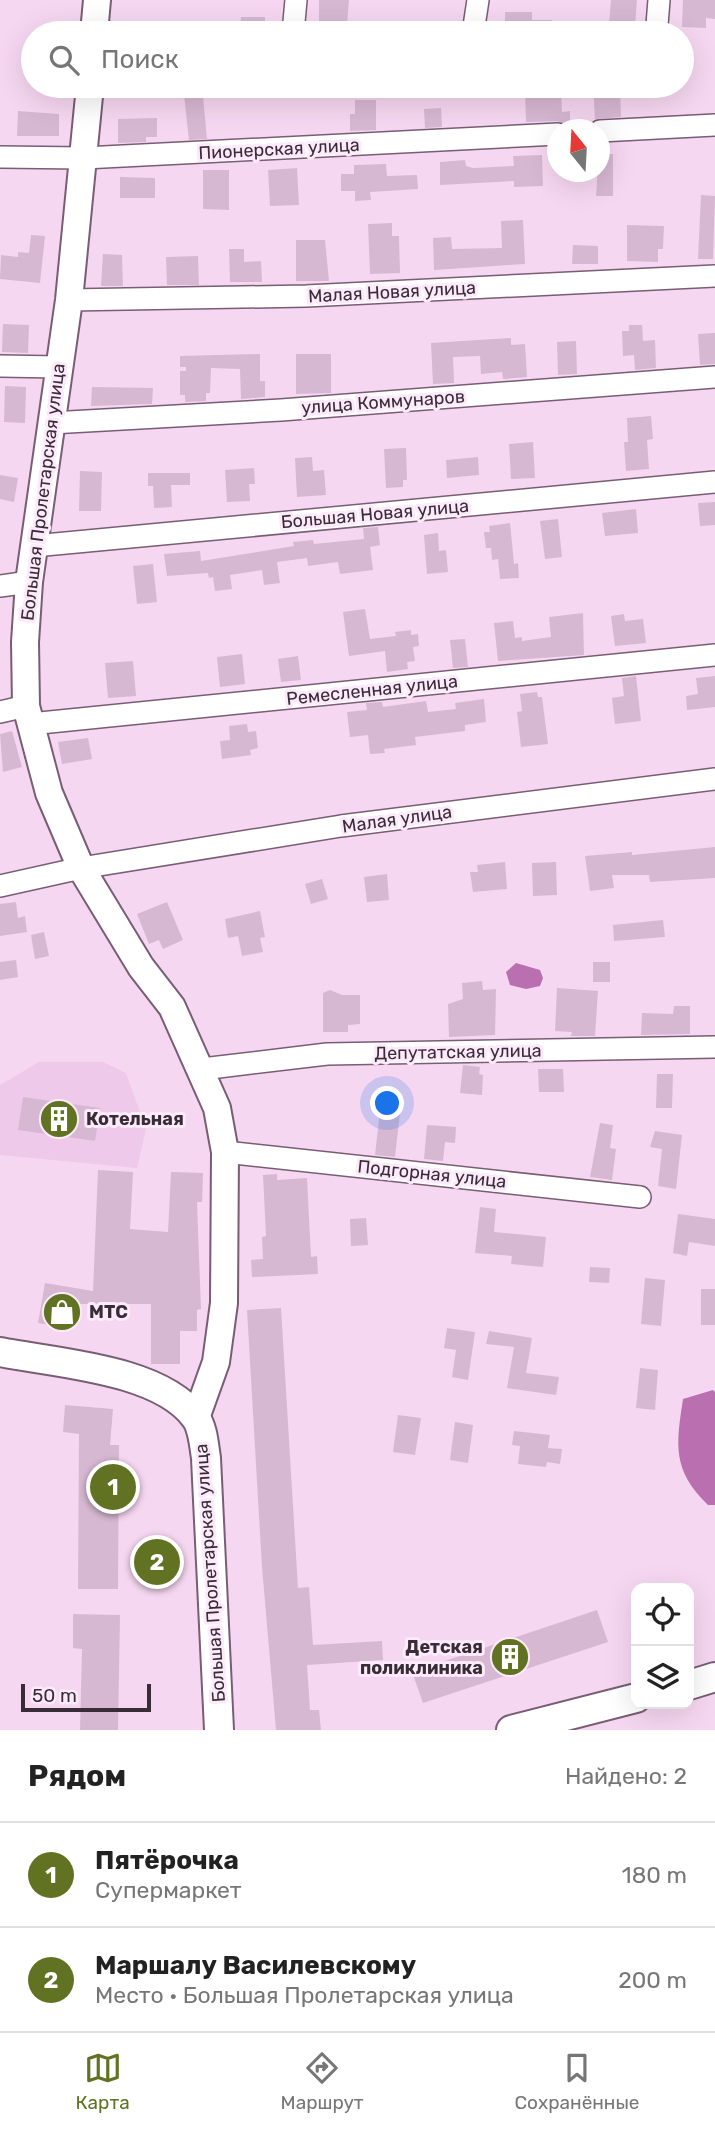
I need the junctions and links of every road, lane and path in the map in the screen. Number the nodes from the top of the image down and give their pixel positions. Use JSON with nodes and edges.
{"nodes":[{"id":1,"x":97,"y":0,"type":"edge"},
{"id":2,"x":296,"y":0,"type":"edge"},
{"id":3,"x":478,"y":0,"type":"edge"},
{"id":4,"x":659,"y":0,"type":"edge"},
{"id":5,"x":95,"y":21,"type":"edge"},
{"id":6,"x":294,"y":21,"type":"edge"},
{"id":7,"x":475,"y":21,"type":"edge"},
{"id":8,"x":657,"y":21,"type":"edge"},
{"id":9,"x":89,"y":98,"type":"edge"},
{"id":10,"x":715,"y":125,"type":"edge"},
{"id":11,"x":610,"y":130,"type":"edge"},
{"id":12,"x":547,"y":135,"type":"edge"},
{"id":13,"x":0,"y":157,"type":"edge"},
{"id":14,"x":84,"y":158,"type":"junction"},
{"id":15,"x":715,"y":276,"type":"edge"},
{"id":16,"x":69,"y":300,"type":"junction"},
{"id":17,"x":0,"y":366,"type":"edge"},
{"id":18,"x":59,"y":367,"type":"junction"},
{"id":19,"x":715,"y":377,"type":"edge"},
{"id":20,"x":51,"y":423,"type":"junction"},
{"id":21,"x":715,"y":482,"type":"edge"},
{"id":22,"x":34,"y":545,"type":"junction"},
{"id":23,"x":29,"y":582,"type":"junction"},
{"id":24,"x":0,"y":586,"type":"edge"},
{"id":25,"x":715,"y":654,"type":"edge"},
{"id":26,"x":0,"y":712,"type":"edge"},
{"id":27,"x":28,"y":715,"type":"junction"},
{"id":28,"x":715,"y":779,"type":"edge"},
{"id":29,"x":81,"y":868,"type":"junction"},
{"id":30,"x":0,"y":886,"type":"edge"},
{"id":31,"x":715,"y":1047,"type":"edge"},
{"id":32,"x":202,"y":1069,"type":"junction"},
{"id":33,"x":225,"y":1152,"type":"junction"},
{"id":34,"x":640,"y":1197,"type":"dead end"},
{"id":35,"x":0,"y":1352,"type":"edge"},
{"id":36,"x":197,"y":1418,"type":"junction"},
{"id":37,"x":715,"y":1677,"type":"edge"},
{"id":38,"x":694,"y":1683,"type":"edge"},
{"id":39,"x":631,"y":1699,"type":"edge"},
{"id":40,"x":219,"y":1730,"type":"edge"},
{"id":41,"x":511,"y":1730,"type":"edge"}],
"edges":[{"from":1,"to":5,"type":"street"},
{"from":2,"to":6,"type":"street"},
{"from":3,"to":7,"type":"street"},
{"from":4,"to":8,"type":"street"},
{"from":9,"to":14,"type":"street","name":"Большая Пролетарская улица"},
{"from":10,"to":11,"type":"street"},
{"from":12,"to":14,"type":"street","name":"Пионерская улица"},
{"from":13,"to":14,"type":"street","name":"Пионерская улица"},
{"from":14,"to":16,"type":"street","name":"Большая Пролетарская улица"},
{"from":15,"to":16,"type":"street","name":"Малая Новая улица"},
{"from":16,"to":18,"type":"street","name":"Большая Пролетарская улица"},
{"from":17,"to":18,"type":"street"},
{"from":18,"to":20,"type":"street","name":"Большая Пролетарская улица"},
{"from":19,"to":20,"type":"street","name":"улица Коммунаров"},
{"from":20,"to":22,"type":"street","name":"Большая Пролетарская улица"},
{"from":21,"to":22,"type":"street","name":"Большая Новая улица"},
{"from":22,"to":23,"type":"street","name":"Большая Пролетарская улица"},
{"from":23,"to":24,"type":"street"},
{"from":23,"to":27,"type":"street","name":"Большая Пролетарская улица"},
{"from":25,"to":27,"type":"street","name":"Ремесленная улица"},
{"from":26,"to":27,"type":"street","name":"Ремесленная улица"},
{"from":27,"to":29,"type":"street","name":"Большая Пролетарская улица"},
{"from":28,"to":29,"type":"street","name":"Малая улица"},
{"from":29,"to":30,"type":"street","name":"Малая улица"},
{"from":29,"to":32,"type":"street","name":"Большая Пролетарская улица"},
{"from":31,"to":32,"type":"street","name":"Депутатская улица"},
{"from":32,"to":33,"type":"street","name":"Большая Пролетарская улица"},
{"from":33,"to":34,"type":"street","name":"Подгорная улица"},
{"from":33,"to":36,"type":"street","name":"Большая Пролетарская улица"},
{"from":35,"to":36,"type":"main road"},
{"from":36,"to":40,"type":"main road","name":"Большая Пролетарская улица"},
{"from":37,"to":38,"type":"main road"},
{"from":39,"to":41,"type":"main road"}]}
